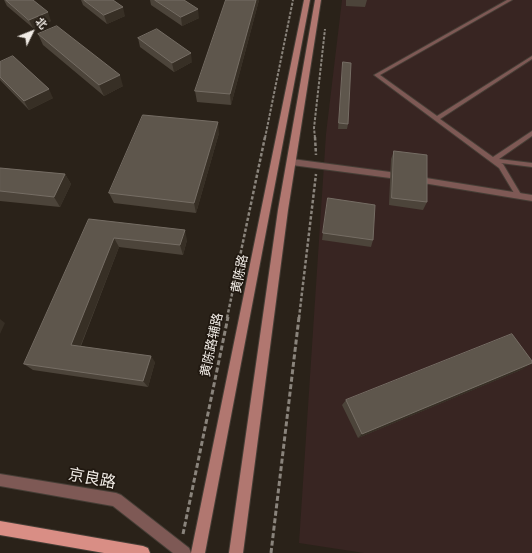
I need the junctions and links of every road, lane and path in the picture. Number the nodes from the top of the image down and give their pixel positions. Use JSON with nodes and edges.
{"nodes":[{"id":1,"x":294,"y":0,"type":"edge"},
{"id":2,"x":307,"y":0,"type":"edge"},
{"id":3,"x":318,"y":0,"type":"edge"},
{"id":4,"x":510,"y":0,"type":"edge"},
{"id":5,"x":326,"y":23,"type":"dead end"},
{"id":6,"x":532,"y":57,"type":"edge"},
{"id":7,"x":436,"y":119,"type":"junction"},
{"id":8,"x":532,"y":133,"type":"edge"},
{"id":9,"x":292,"y":162,"type":"junction"},
{"id":10,"x":317,"y":165,"type":"junction"},
{"id":11,"x":532,"y":165,"type":"edge"},
{"id":12,"x":390,"y":175,"type":"dead end"},
{"id":13,"x":426,"y":181,"type":"edge"},
{"id":14,"x":518,"y":196,"type":"junction"},
{"id":15,"x":532,"y":198,"type":"edge"},
{"id":16,"x":0,"y":480,"type":"edge"},
{"id":17,"x":0,"y":528,"type":"edge"},
{"id":18,"x":182,"y":552,"type":"edge"},
{"id":19,"x":143,"y":553,"type":"edge"},
{"id":20,"x":198,"y":553,"type":"edge"},
{"id":21,"x":236,"y":553,"type":"edge"},
{"id":22,"x":270,"y":553,"type":"edge"}],
"edges":[{"from":1,"to":18,"type":"path","name":"黄陈路辅路"},
{"from":2,"to":20,"type":"main road","name":"黄陈路"},
{"from":3,"to":9,"type":"main road"},
{"from":4,"to":7,"type":"lane"},
{"from":5,"to":10,"type":"path"},
{"from":6,"to":7,"type":"lane"},
{"from":7,"to":14,"type":"lane"},
{"from":8,"to":11,"type":"lane"},
{"from":9,"to":10,"type":"street"},
{"from":9,"to":21,"type":"main road"},
{"from":10,"to":12,"type":"street"},
{"from":10,"to":22,"type":"path"},
{"from":13,"to":14,"type":"street"},
{"from":14,"to":15,"type":"street"},
{"from":16,"to":18,"type":"street","name":"京良路"},
{"from":17,"to":19,"type":"main road"}]}
